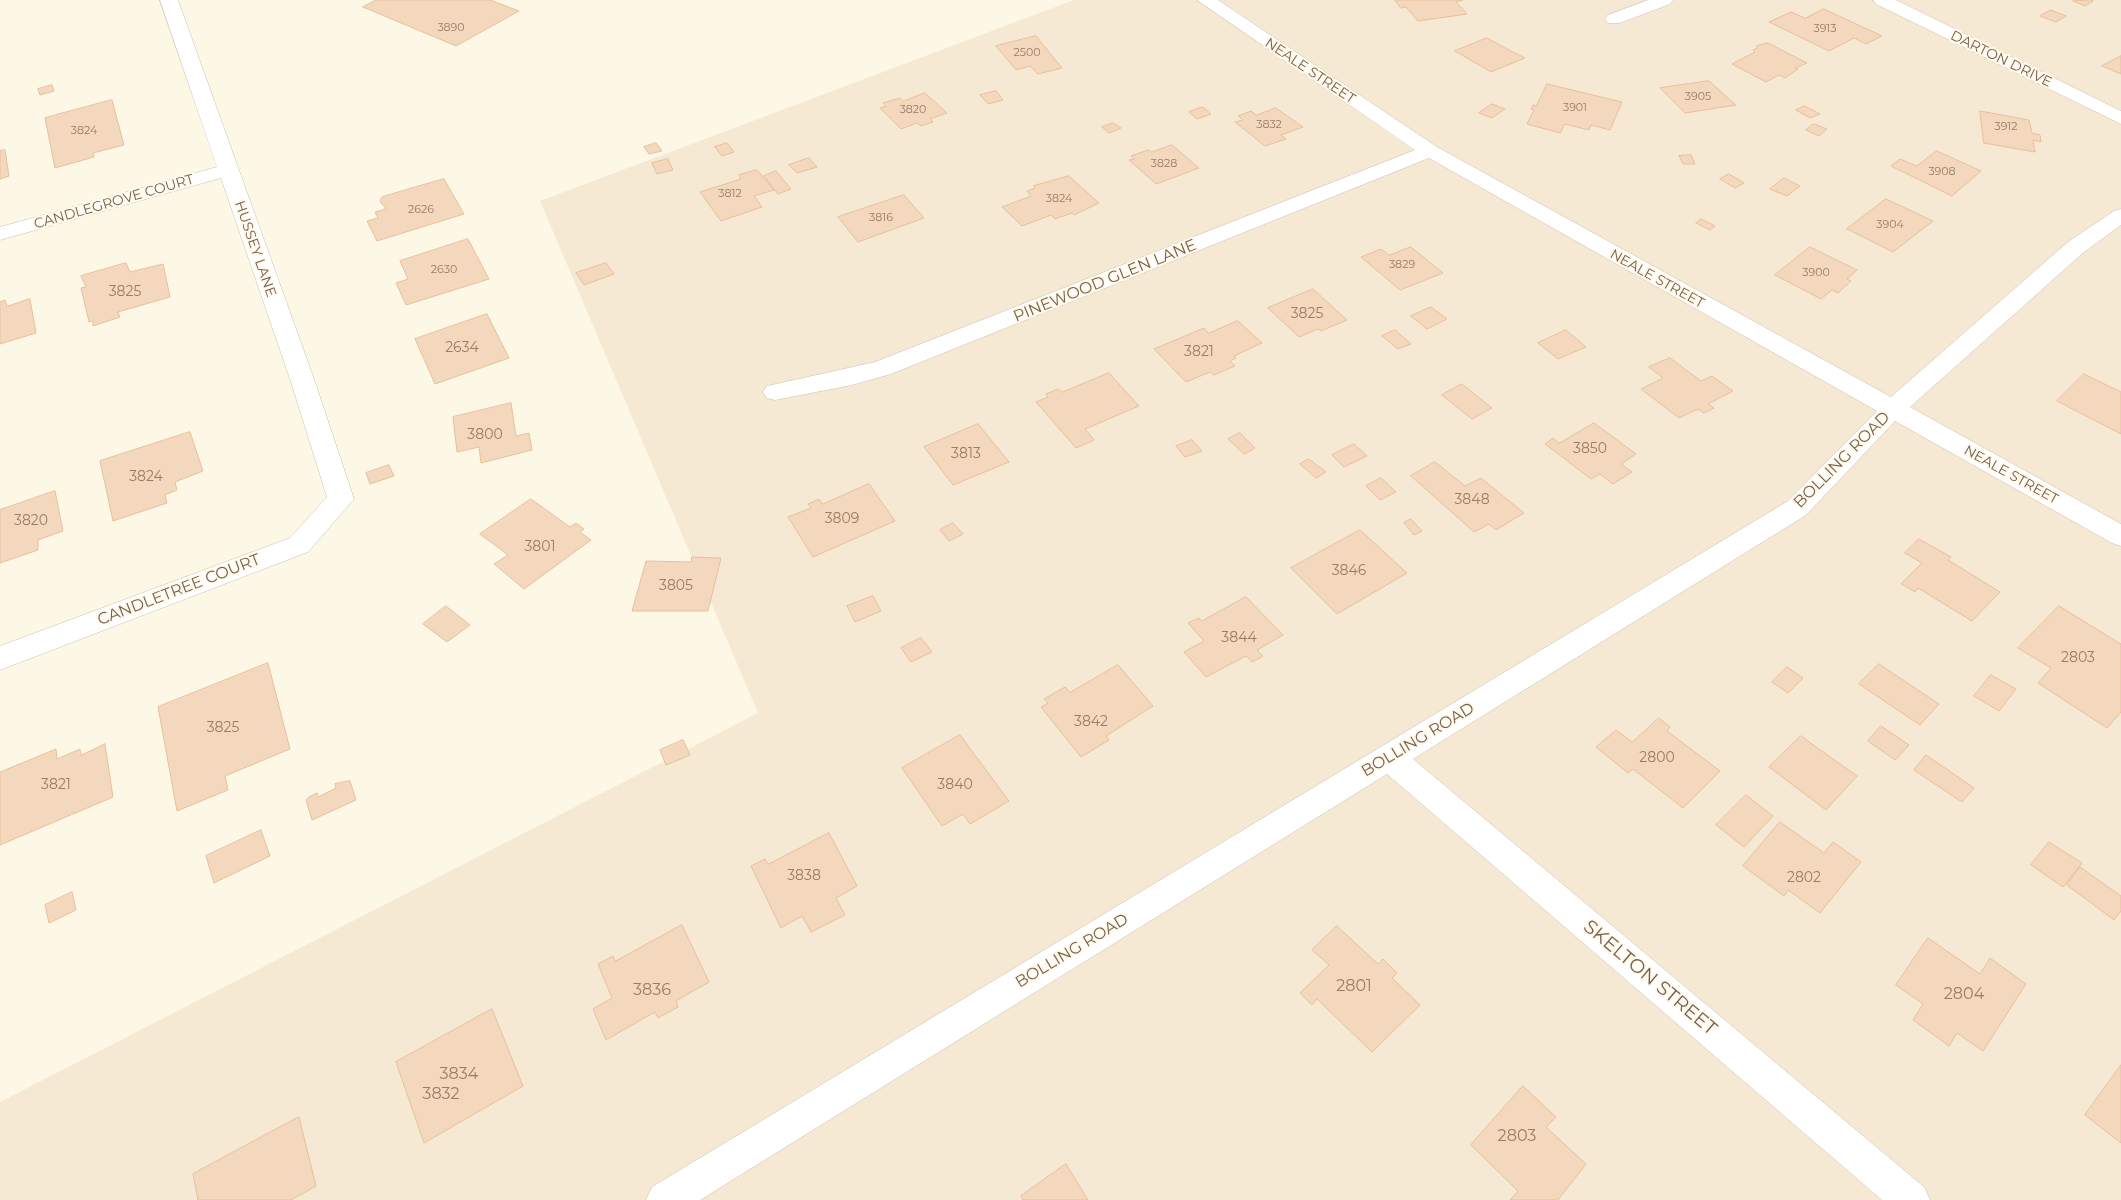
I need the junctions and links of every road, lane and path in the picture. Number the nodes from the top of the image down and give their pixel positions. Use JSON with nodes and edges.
{"nodes":[{"id":1,"x":169,"y":0,"type":"edge"},
{"id":2,"x":1206,"y":0,"type":"edge"},
{"id":3,"x":1664,"y":0,"type":"edge"},
{"id":4,"x":1882,"y":0,"type":"edge"},
{"id":5,"x":1614,"y":19,"type":"dead end"},
{"id":6,"x":2121,"y":118,"type":"edge"},
{"id":7,"x":1430,"y":151,"type":"junction"},
{"id":8,"x":228,"y":170,"type":"junction"},
{"id":9,"x":2121,"y":215,"type":"edge"},
{"id":10,"x":0,"y":234,"type":"edge"},
{"id":11,"x":775,"y":392,"type":"dead end"},
{"id":12,"x":1892,"y":410,"type":"junction"},
{"id":13,"x":341,"y":499,"type":"joint"},
{"id":14,"x":2121,"y":536,"type":"edge"},
{"id":15,"x":0,"y":658,"type":"edge"},
{"id":16,"x":1389,"y":757,"type":"junction"},
{"id":17,"x":665,"y":1200,"type":"edge"},
{"id":18,"x":1911,"y":1200,"type":"edge"}],
"edges":[{"from":1,"to":8,"type":"street","name":"HUSSEY LANE"},
{"from":2,"to":7,"type":"street","name":"NEALE STREET"},
{"from":3,"to":5,"type":"street"},
{"from":4,"to":6,"type":"street","name":"DARTON DRIVE"},
{"from":7,"to":11,"type":"street","name":"PINEWOOD GLEN LANE"},
{"from":7,"to":12,"type":"street","name":"NEALE STREET"},
{"from":8,"to":10,"type":"street","name":"CANDLEGROVE COURT"},
{"from":8,"to":13,"type":"street","name":"HUSSEY LANE"},
{"from":9,"to":12,"type":"street","name":"BOLLING ROAD"},
{"from":12,"to":14,"type":"street","name":"NEALE STREET"},
{"from":12,"to":16,"type":"street","name":"BOLLING ROAD"},
{"from":13,"to":15,"type":"street","name":"CANDLETREE COURT"},
{"from":16,"to":17,"type":"street","name":"BOLLING ROAD"},
{"from":16,"to":18,"type":"street","name":"SKELTON STREET"}]}
